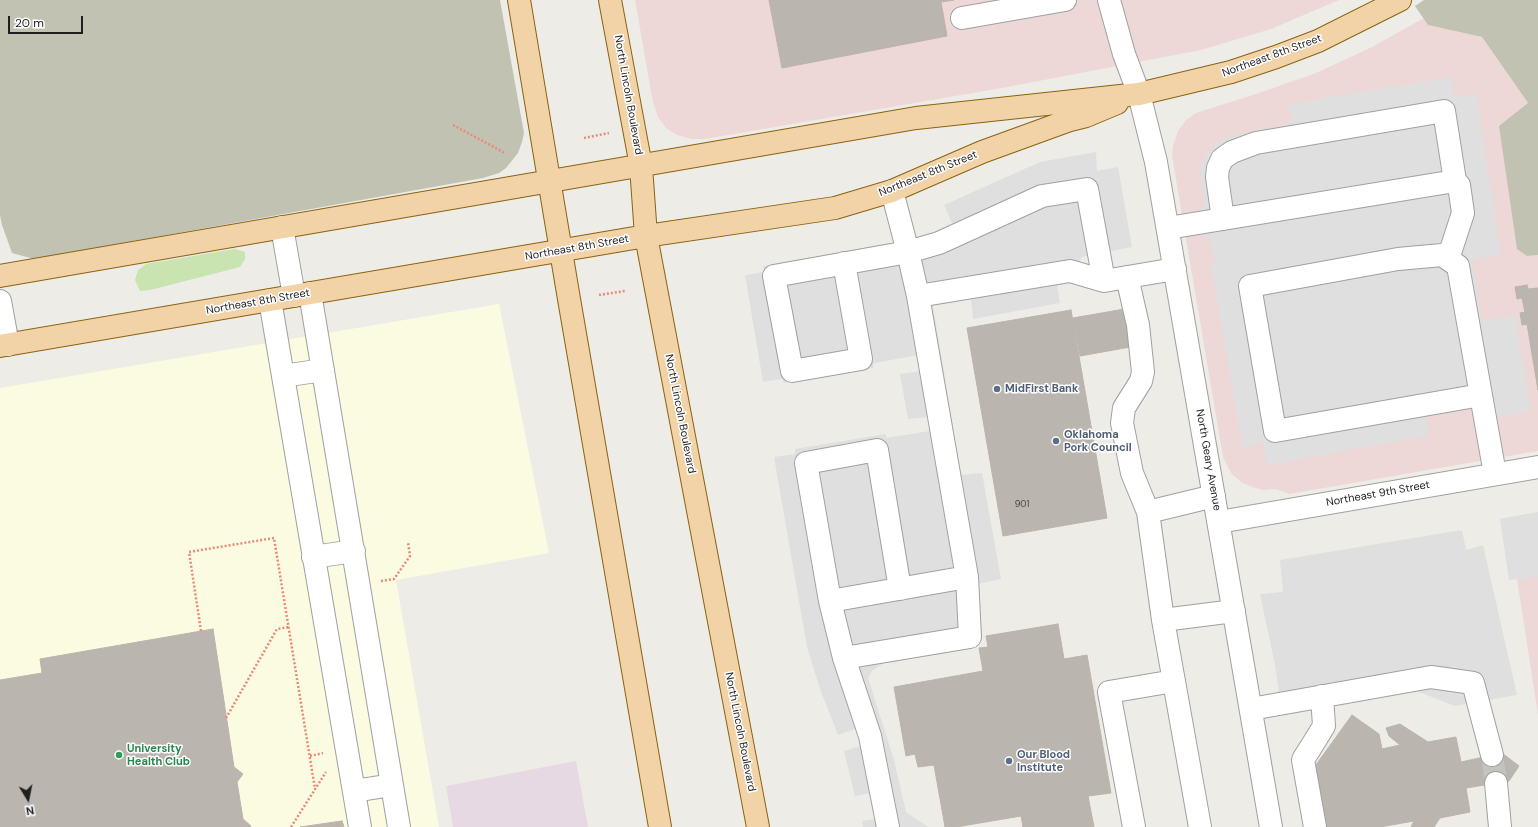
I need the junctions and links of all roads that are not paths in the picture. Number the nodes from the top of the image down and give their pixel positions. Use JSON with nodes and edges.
{"nodes":[{"id":1,"x":519,"y":0,"type":"edge"},
{"id":2,"x":610,"y":0,"type":"edge"},
{"id":3,"x":1065,"y":0,"type":"edge"},
{"id":4,"x":1109,"y":0,"type":"edge"},
{"id":5,"x":1400,"y":0,"type":"edge"},
{"id":6,"x":962,"y":18,"type":"dead end"},
{"id":7,"x":1139,"y":94,"type":"junction"},
{"id":8,"x":641,"y":166,"type":"junction"},
{"id":9,"x":549,"y":181,"type":"junction"},
{"id":10,"x":1454,"y":181,"type":"junction"},
{"id":11,"x":892,"y":191,"type":"junction"},
{"id":12,"x":1223,"y":219,"type":"junction"},
{"id":13,"x":282,"y":227,"type":"junction"},
{"id":14,"x":1168,"y":228,"type":"junction"},
{"id":15,"x":646,"y":236,"type":"junction"},
{"id":16,"x":560,"y":251,"type":"junction"},
{"id":17,"x":908,"y":252,"type":"junction"},
{"id":18,"x":1448,"y":259,"type":"junction"},
{"id":19,"x":844,"y":264,"type":"junction"},
{"id":20,"x":1175,"y":269,"type":"junction"},
{"id":21,"x":0,"y":276,"type":"edge"},
{"id":22,"x":1127,"y":277,"type":"junction"},
{"id":23,"x":1104,"y":281,"type":"junction"},
{"id":24,"x":302,"y":294,"type":"junction"},
{"id":25,"x":918,"y":296,"type":"junction"},
{"id":26,"x":270,"y":300,"type":"junction"},
{"id":27,"x":0,"y":301,"type":"edge"},
{"id":28,"x":4,"y":345,"type":"edge"},
{"id":29,"x":323,"y":370,"type":"junction"},
{"id":30,"x":283,"y":376,"type":"junction"},
{"id":31,"x":1480,"y":395,"type":"junction"},
{"id":32,"x":1538,"y":467,"type":"edge"},
{"id":33,"x":1495,"y":474,"type":"junction"},
{"id":34,"x":1214,"y":496,"type":"junction"},
{"id":35,"x":1148,"y":512,"type":"junction"},
{"id":36,"x":1219,"y":522,"type":"junction"},
{"id":37,"x":354,"y":551,"type":"junction"},
{"id":38,"x":313,"y":557,"type":"junction"},
{"id":39,"x":967,"y":577,"type":"junction"},
{"id":40,"x":900,"y":589,"type":"junction"},
{"id":41,"x":830,"y":601,"type":"junction"},
{"id":42,"x":1234,"y":611,"type":"junction"},
{"id":43,"x":1163,"y":620,"type":"junction"},
{"id":44,"x":844,"y":658,"type":"junction"},
{"id":45,"x":1174,"y":681,"type":"junction"},
{"id":46,"x":1322,"y":696,"type":"junction"},
{"id":47,"x":1251,"y":709,"type":"junction"},
{"id":48,"x":1492,"y":755,"type":"tunnel mouth"},
{"id":49,"x":1496,"y":783,"type":"tunnel mouth"},
{"id":50,"x":392,"y":785,"type":"junction"},
{"id":51,"x":354,"y":791,"type":"junction"},
{"id":52,"x":360,"y":827,"type":"edge"},
{"id":53,"x":399,"y":827,"type":"edge"},
{"id":54,"x":660,"y":827,"type":"edge"},
{"id":55,"x":758,"y":827,"type":"edge"},
{"id":56,"x":888,"y":827,"type":"edge"},
{"id":57,"x":1134,"y":827,"type":"edge"},
{"id":58,"x":1200,"y":827,"type":"edge"},
{"id":59,"x":1271,"y":827,"type":"edge"},
{"id":60,"x":1315,"y":827,"type":"edge"},
{"id":61,"x":1500,"y":827,"type":"edge"}],
"edges":[{"from":1,"to":9,"type":"main road"},
{"from":2,"to":8,"type":"main road","name":"North Lincoln Boulevard"},
{"from":3,"to":6,"type":"street"},
{"from":4,"to":7,"type":"street","name":"North Geary Avenue"},
{"from":5,"to":7,"type":"main road","name":"Northeast 8th Street"},
{"from":7,"to":8,"type":"main road","name":"Northeast 8th Street"},
{"from":7,"to":11,"type":"main road","name":"Northeast 8th Street"},
{"from":7,"to":14,"type":"street","name":"North Geary Avenue"},
{"from":8,"to":9,"type":"main road","name":"Northeast 8th Street"},
{"from":8,"to":15,"type":"main road","name":"North Lincoln Boulevard"},
{"from":9,"to":13,"type":"main road","name":"Northeast 8th Street"},
{"from":9,"to":16,"type":"main road"},
{"from":10,"to":12,"type":"street"},
{"from":10,"to":12,"type":"street"},
{"from":10,"to":18,"type":"street"},
{"from":11,"to":15,"type":"main road","name":"Northeast 8th Street"},
{"from":11,"to":17,"type":"street"},
{"from":12,"to":14,"type":"street"},
{"from":13,"to":21,"type":"main road","name":"Northeast 8th Street"},
{"from":13,"to":24,"type":"street"},
{"from":14,"to":20,"type":"street","name":"North Geary Avenue"},
{"from":15,"to":16,"type":"main road","name":"Northeast 8th Street"},
{"from":15,"to":55,"type":"main road","name":"North Lincoln Boulevard"},
{"from":16,"to":24,"type":"main road","name":"Northeast 8th Street"},
{"from":16,"to":54,"type":"main road"},
{"from":17,"to":19,"type":"street"},
{"from":17,"to":23,"type":"street"},
{"from":17,"to":25,"type":"street"},
{"from":18,"to":31,"type":"street"},
{"from":18,"to":31,"type":"street"},
{"from":19,"to":19,"type":"street"},
{"from":20,"to":22,"type":"street"},
{"from":20,"to":34,"type":"street","name":"North Geary Avenue"},
{"from":22,"to":23,"type":"street"},
{"from":22,"to":35,"type":"street"},
{"from":23,"to":25,"type":"street"},
{"from":24,"to":26,"type":"main road","name":"Northeast 8th Street"},
{"from":24,"to":29,"type":"street"},
{"from":25,"to":39,"type":"street"},
{"from":26,"to":28,"type":"main road","name":"Northeast 8th Street"},
{"from":26,"to":30,"type":"street"},
{"from":27,"to":28,"type":"street"},
{"from":29,"to":30,"type":"street"},
{"from":29,"to":37,"type":"street"},
{"from":30,"to":38,"type":"street"},
{"from":31,"to":33,"type":"street"},
{"from":32,"to":33,"type":"street","name":"Northeast 9th Street"},
{"from":33,"to":36,"type":"street","name":"Northeast 9th Street"},
{"from":34,"to":35,"type":"street"},
{"from":34,"to":36,"type":"street","name":"North Geary Avenue"},
{"from":35,"to":43,"type":"street"},
{"from":36,"to":42,"type":"street","name":"North Geary Avenue"},
{"from":37,"to":38,"type":"street"},
{"from":37,"to":50,"type":"street"},
{"from":38,"to":51,"type":"street"},
{"from":39,"to":40,"type":"street"},
{"from":39,"to":44,"type":"street"},
{"from":40,"to":41,"type":"street"},
{"from":40,"to":41,"type":"street"},
{"from":41,"to":44,"type":"street"},
{"from":42,"to":43,"type":"street"},
{"from":42,"to":47,"type":"street","name":"North Geary Avenue"},
{"from":43,"to":45,"type":"street"},
{"from":44,"to":56,"type":"street"},
{"from":45,"to":57,"type":"street"},
{"from":45,"to":58,"type":"street"},
{"from":46,"to":47,"type":"street"},
{"from":46,"to":48,"type":"street"},
{"from":46,"to":60,"type":"street"},
{"from":47,"to":59,"type":"street","name":"North Geary Avenue"},
{"from":49,"to":61,"type":"street"},
{"from":50,"to":51,"type":"street"},
{"from":50,"to":53,"type":"street"},
{"from":51,"to":52,"type":"street"}]}
